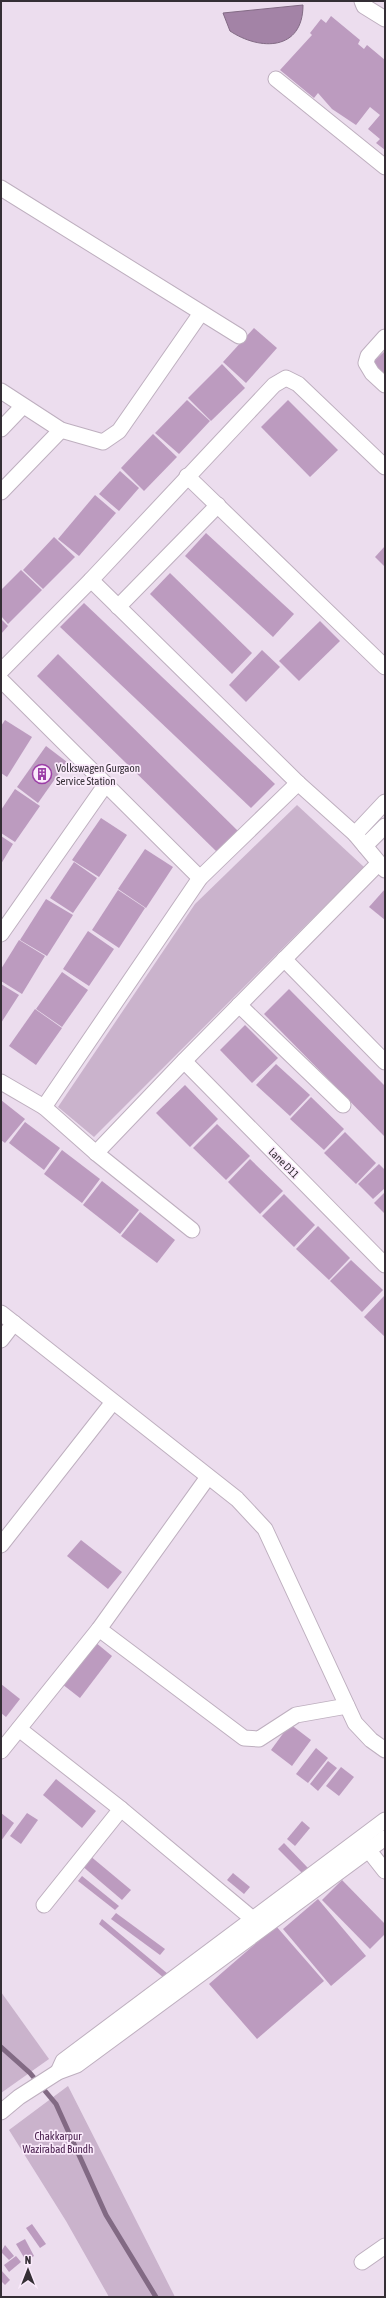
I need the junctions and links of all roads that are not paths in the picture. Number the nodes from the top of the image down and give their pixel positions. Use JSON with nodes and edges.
{"nodes":[{"id":1,"x":362,"y":1,"type":"edge"},
{"id":2,"x":385,"y":19,"type":"edge"},
{"id":3,"x":276,"y":79,"type":"dead end"},
{"id":4,"x":385,"y":167,"type":"edge"},
{"id":5,"x":1,"y":188,"type":"edge"},
{"id":6,"x":201,"y":314,"type":"junction"},
{"id":7,"x":239,"y":336,"type":"dead end"},
{"id":8,"x":385,"y":337,"type":"edge"},
{"id":9,"x":385,"y":385,"type":"edge"},
{"id":10,"x":1,"y":391,"type":"edge"},
{"id":11,"x":23,"y":406,"type":"junction"},
{"id":12,"x":1,"y":429,"type":"edge"},
{"id":13,"x":61,"y":430,"type":"junction"},
{"id":14,"x":385,"y":467,"type":"edge"},
{"id":15,"x":187,"y":476,"type":"junction"},
{"id":16,"x":1,"y":492,"type":"edge"},
{"id":17,"x":218,"y":506,"type":"junction"},
{"id":18,"x":91,"y":580,"type":"junction"},
{"id":19,"x":118,"y":607,"type":"junction"},
{"id":20,"x":385,"y":667,"type":"edge"},
{"id":21,"x":1,"y":671,"type":"edge"},
{"id":22,"x":1,"y":680,"type":"edge"},
{"id":23,"x":298,"y":783,"type":"junction"},
{"id":24,"x":106,"y":784,"type":"junction"},
{"id":25,"x":385,"y":802,"type":"edge"},
{"id":26,"x":385,"y":826,"type":"edge"},
{"id":27,"x":355,"y":834,"type":"junction"},
{"id":28,"x":365,"y":846,"type":"junction"},
{"id":29,"x":382,"y":866,"type":"edge"},
{"id":30,"x":200,"y":878,"type":"junction"},
{"id":31,"x":1,"y":934,"type":"edge"},
{"id":32,"x":284,"y":959,"type":"junction"},
{"id":33,"x":239,"y":1005,"type":"junction"},
{"id":34,"x":184,"y":1061,"type":"junction"},
{"id":35,"x":385,"y":1062,"type":"edge"},
{"id":36,"x":1,"y":1082,"type":"edge"},
{"id":37,"x":343,"y":1105,"type":"dead end"},
{"id":38,"x":44,"y":1107,"type":"junction"},
{"id":39,"x":96,"y":1153,"type":"junction"},
{"id":40,"x":192,"y":1230,"type":"dead end"},
{"id":41,"x":385,"y":1265,"type":"edge"},
{"id":42,"x":1,"y":1313,"type":"edge"},
{"id":43,"x":14,"y":1323,"type":"junction"},
{"id":44,"x":1,"y":1340,"type":"edge"},
{"id":45,"x":113,"y":1402,"type":"junction"},
{"id":46,"x":208,"y":1477,"type":"junction"},
{"id":47,"x":1,"y":1544,"type":"edge"},
{"id":48,"x":99,"y":1629,"type":"junction"},
{"id":49,"x":347,"y":1706,"type":"junction"},
{"id":50,"x":19,"y":1729,"type":"junction"},
{"id":51,"x":385,"y":1750,"type":"edge"},
{"id":52,"x":1,"y":1751,"type":"edge"},
{"id":53,"x":122,"y":1809,"type":"junction"},
{"id":54,"x":385,"y":1820,"type":"edge"},
{"id":55,"x":385,"y":1838,"type":"edge"},
{"id":56,"x":364,"y":1845,"type":"junction"},
{"id":57,"x":385,"y":1871,"type":"edge"},
{"id":58,"x":44,"y":1905,"type":"dead end"},
{"id":59,"x":258,"y":1924,"type":"junction"},
{"id":60,"x":1,"y":2112,"type":"edge"},
{"id":61,"x":385,"y":2246,"type":"edge"},
{"id":62,"x":362,"y":2262,"type":"dead end"}],
"edges":[{"from":1,"to":2,"type":"street"},
{"from":3,"to":4,"type":"street"},
{"from":5,"to":6,"type":"street"},
{"from":6,"to":7,"type":"street"},
{"from":6,"to":13,"type":"street"},
{"from":8,"to":9,"type":"street"},
{"from":10,"to":11,"type":"street"},
{"from":11,"to":12,"type":"street"},
{"from":11,"to":13,"type":"street"},
{"from":13,"to":16,"type":"street"},
{"from":14,"to":15,"type":"street"},
{"from":15,"to":17,"type":"street"},
{"from":15,"to":18,"type":"street"},
{"from":17,"to":19,"type":"street"},
{"from":17,"to":20,"type":"street"},
{"from":18,"to":19,"type":"street"},
{"from":18,"to":21,"type":"street"},
{"from":19,"to":23,"type":"street"},
{"from":22,"to":24,"type":"street"},
{"from":23,"to":27,"type":"street"},
{"from":23,"to":30,"type":"street"},
{"from":24,"to":30,"type":"street"},
{"from":24,"to":31,"type":"street"},
{"from":25,"to":27,"type":"street"},
{"from":26,"to":28,"type":"street"},
{"from":27,"to":28,"type":"street"},
{"from":28,"to":29,"type":"street"},
{"from":29,"to":32,"type":"street"},
{"from":30,"to":38,"type":"street"},
{"from":32,"to":33,"type":"street"},
{"from":32,"to":35,"type":"street"},
{"from":33,"to":34,"type":"street"},
{"from":33,"to":37,"type":"street"},
{"from":34,"to":39,"type":"street"},
{"from":34,"to":41,"type":"street","name":"Lane D11"},
{"from":36,"to":38,"type":"street"},
{"from":38,"to":39,"type":"street"},
{"from":39,"to":40,"type":"street"},
{"from":42,"to":43,"type":"street"},
{"from":43,"to":44,"type":"street"},
{"from":43,"to":45,"type":"street"},
{"from":45,"to":46,"type":"street"},
{"from":45,"to":47,"type":"street"},
{"from":46,"to":48,"type":"street"},
{"from":46,"to":49,"type":"street"},
{"from":48,"to":49,"type":"street"},
{"from":48,"to":50,"type":"street"},
{"from":49,"to":51,"type":"street"},
{"from":50,"to":52,"type":"street"},
{"from":50,"to":53,"type":"street"},
{"from":53,"to":58,"type":"street"},
{"from":53,"to":59,"type":"street"},
{"from":54,"to":56,"type":"street"},
{"from":55,"to":56,"type":"street"},
{"from":56,"to":57,"type":"street"},
{"from":56,"to":59,"type":"street"},
{"from":59,"to":60,"type":"street"},
{"from":61,"to":62,"type":"street"}]}
